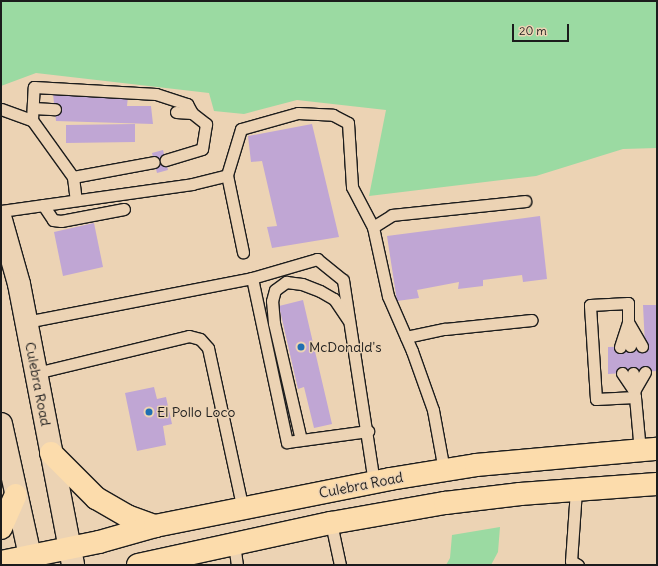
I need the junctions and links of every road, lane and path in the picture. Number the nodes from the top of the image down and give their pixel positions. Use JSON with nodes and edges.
{"nodes":[{"id":1,"x":1,"y":109,"type":"edge"},
{"id":2,"x":55,"y":109,"type":"dead end"},
{"id":3,"x":176,"y":112,"type":"dead end"},
{"id":4,"x":192,"y":113,"type":"junction"},
{"id":5,"x":32,"y":114,"type":"junction"},
{"id":6,"x":166,"y":160,"type":"dead end"},
{"id":7,"x":154,"y":162,"type":"dead end"},
{"id":8,"x":227,"y":175,"type":"junction"},
{"id":9,"x":73,"y":177,"type":"junction"},
{"id":10,"x":76,"y":200,"type":"junction"},
{"id":11,"x":525,"y":201,"type":"dead end"},
{"id":12,"x":43,"y":205,"type":"junction"},
{"id":13,"x":124,"y":209,"type":"dead end"},
{"id":14,"x":1,"y":211,"type":"edge"},
{"id":15,"x":1,"y":220,"type":"edge"},
{"id":16,"x":373,"y":227,"type":"junction"},
{"id":17,"x":243,"y":252,"type":"dead end"},
{"id":18,"x":252,"y":278,"type":"junction"},
{"id":19,"x":532,"y":320,"type":"dead end"},
{"id":20,"x":26,"y":322,"type":"junction"},
{"id":21,"x":628,"y":322,"type":"junction"},
{"id":22,"x":350,"y":324,"type":"junction"},
{"id":23,"x":406,"y":337,"type":"junction"},
{"id":24,"x":625,"y":346,"type":"dead end"},
{"id":25,"x":642,"y":346,"type":"dead end"},
{"id":26,"x":645,"y":372,"type":"dead end"},
{"id":27,"x":36,"y":373,"type":"junction"},
{"id":28,"x":627,"y":373,"type":"dead end"},
{"id":29,"x":635,"y":394,"type":"junction"},
{"id":30,"x":1,"y":424,"type":"edge"},
{"id":31,"x":368,"y":431,"type":"junction"},
{"id":32,"x":301,"y":440,"type":"junction"},
{"id":33,"x":648,"y":450,"type":"edge"},
{"id":34,"x":51,"y":453,"type":"junction"},
{"id":35,"x":444,"y":470,"type":"junction"},
{"id":36,"x":374,"y":482,"type":"junction"},
{"id":37,"x":657,"y":484,"type":"edge"},
{"id":38,"x":576,"y":490,"type":"junction"},
{"id":39,"x":16,"y":495,"type":"junction"},
{"id":40,"x":243,"y":510,"type":"junction"},
{"id":41,"x":331,"y":523,"type":"junction"},
{"id":42,"x":155,"y":526,"type":"junction"},
{"id":43,"x":1,"y":528,"type":"edge"},
{"id":44,"x":235,"y":555,"type":"edge"},
{"id":45,"x":71,"y":557,"type":"edge"},
{"id":46,"x":31,"y":561,"type":"edge"},
{"id":47,"x":1,"y":562,"type":"edge"},
{"id":48,"x":138,"y":565,"type":"edge"},
{"id":49,"x":340,"y":565,"type":"edge"},
{"id":50,"x":578,"y":565,"type":"edge"}],
"edges":[{"from":1,"to":5,"type":"lane"},
{"from":2,"to":5,"type":"lane"},
{"from":3,"to":4,"type":"lane"},
{"from":4,"to":5,"type":"lane"},
{"from":4,"to":6,"type":"lane"},
{"from":5,"to":9,"type":"lane"},
{"from":7,"to":9,"type":"lane"},
{"from":8,"to":10,"type":"lane"},
{"from":8,"to":16,"type":"lane"},
{"from":8,"to":17,"type":"lane"},
{"from":9,"to":10,"type":"lane"},
{"from":10,"to":12,"type":"lane"},
{"from":11,"to":16,"type":"lane"},
{"from":12,"to":13,"type":"lane"},
{"from":12,"to":14,"type":"lane"},
{"from":15,"to":20,"type":"main road","name":"Culebra Road"},
{"from":16,"to":23,"type":"lane"},
{"from":18,"to":20,"type":"lane"},
{"from":18,"to":22,"type":"lane"},
{"from":18,"to":32,"type":"lane"},
{"from":19,"to":23,"type":"lane"},
{"from":20,"to":27,"type":"main road","name":"Culebra Road"},
{"from":21,"to":24,"type":"lane"},
{"from":21,"to":25,"type":"lane"},
{"from":21,"to":29,"type":"lane"},
{"from":22,"to":31,"type":"lane"},
{"from":22,"to":32,"type":"lane"},
{"from":23,"to":35,"type":"lane"},
{"from":26,"to":29,"type":"lane"},
{"from":27,"to":34,"type":"main road","name":"Culebra Road"},
{"from":27,"to":40,"type":"lane"},
{"from":28,"to":29,"type":"lane"},
{"from":29,"to":33,"type":"lane"},
{"from":30,"to":39,"type":"main road"},
{"from":31,"to":32,"type":"lane"},
{"from":31,"to":36,"type":"lane"},
{"from":33,"to":35,"type":"main road","name":"Culebra Road"},
{"from":34,"to":42,"type":"main road"},
{"from":34,"to":45,"type":"main road","name":"Culebra Road"},
{"from":35,"to":36,"type":"main road","name":"Culebra Road"},
{"from":36,"to":40,"type":"main road","name":"Culebra Road"},
{"from":37,"to":38,"type":"main road"},
{"from":38,"to":41,"type":"main road"},
{"from":38,"to":50,"type":"lane"},
{"from":39,"to":43,"type":"main road"},
{"from":39,"to":46,"type":"main road"},
{"from":40,"to":42,"type":"main road","name":"Culebra Road"},
{"from":41,"to":44,"type":"main road"},
{"from":41,"to":49,"type":"lane"},
{"from":42,"to":45,"type":"main road","name":"Culebra Road"},
{"from":44,"to":48,"type":"main road"},
{"from":45,"to":46,"type":"main road"},
{"from":46,"to":47,"type":"main road"}]}
